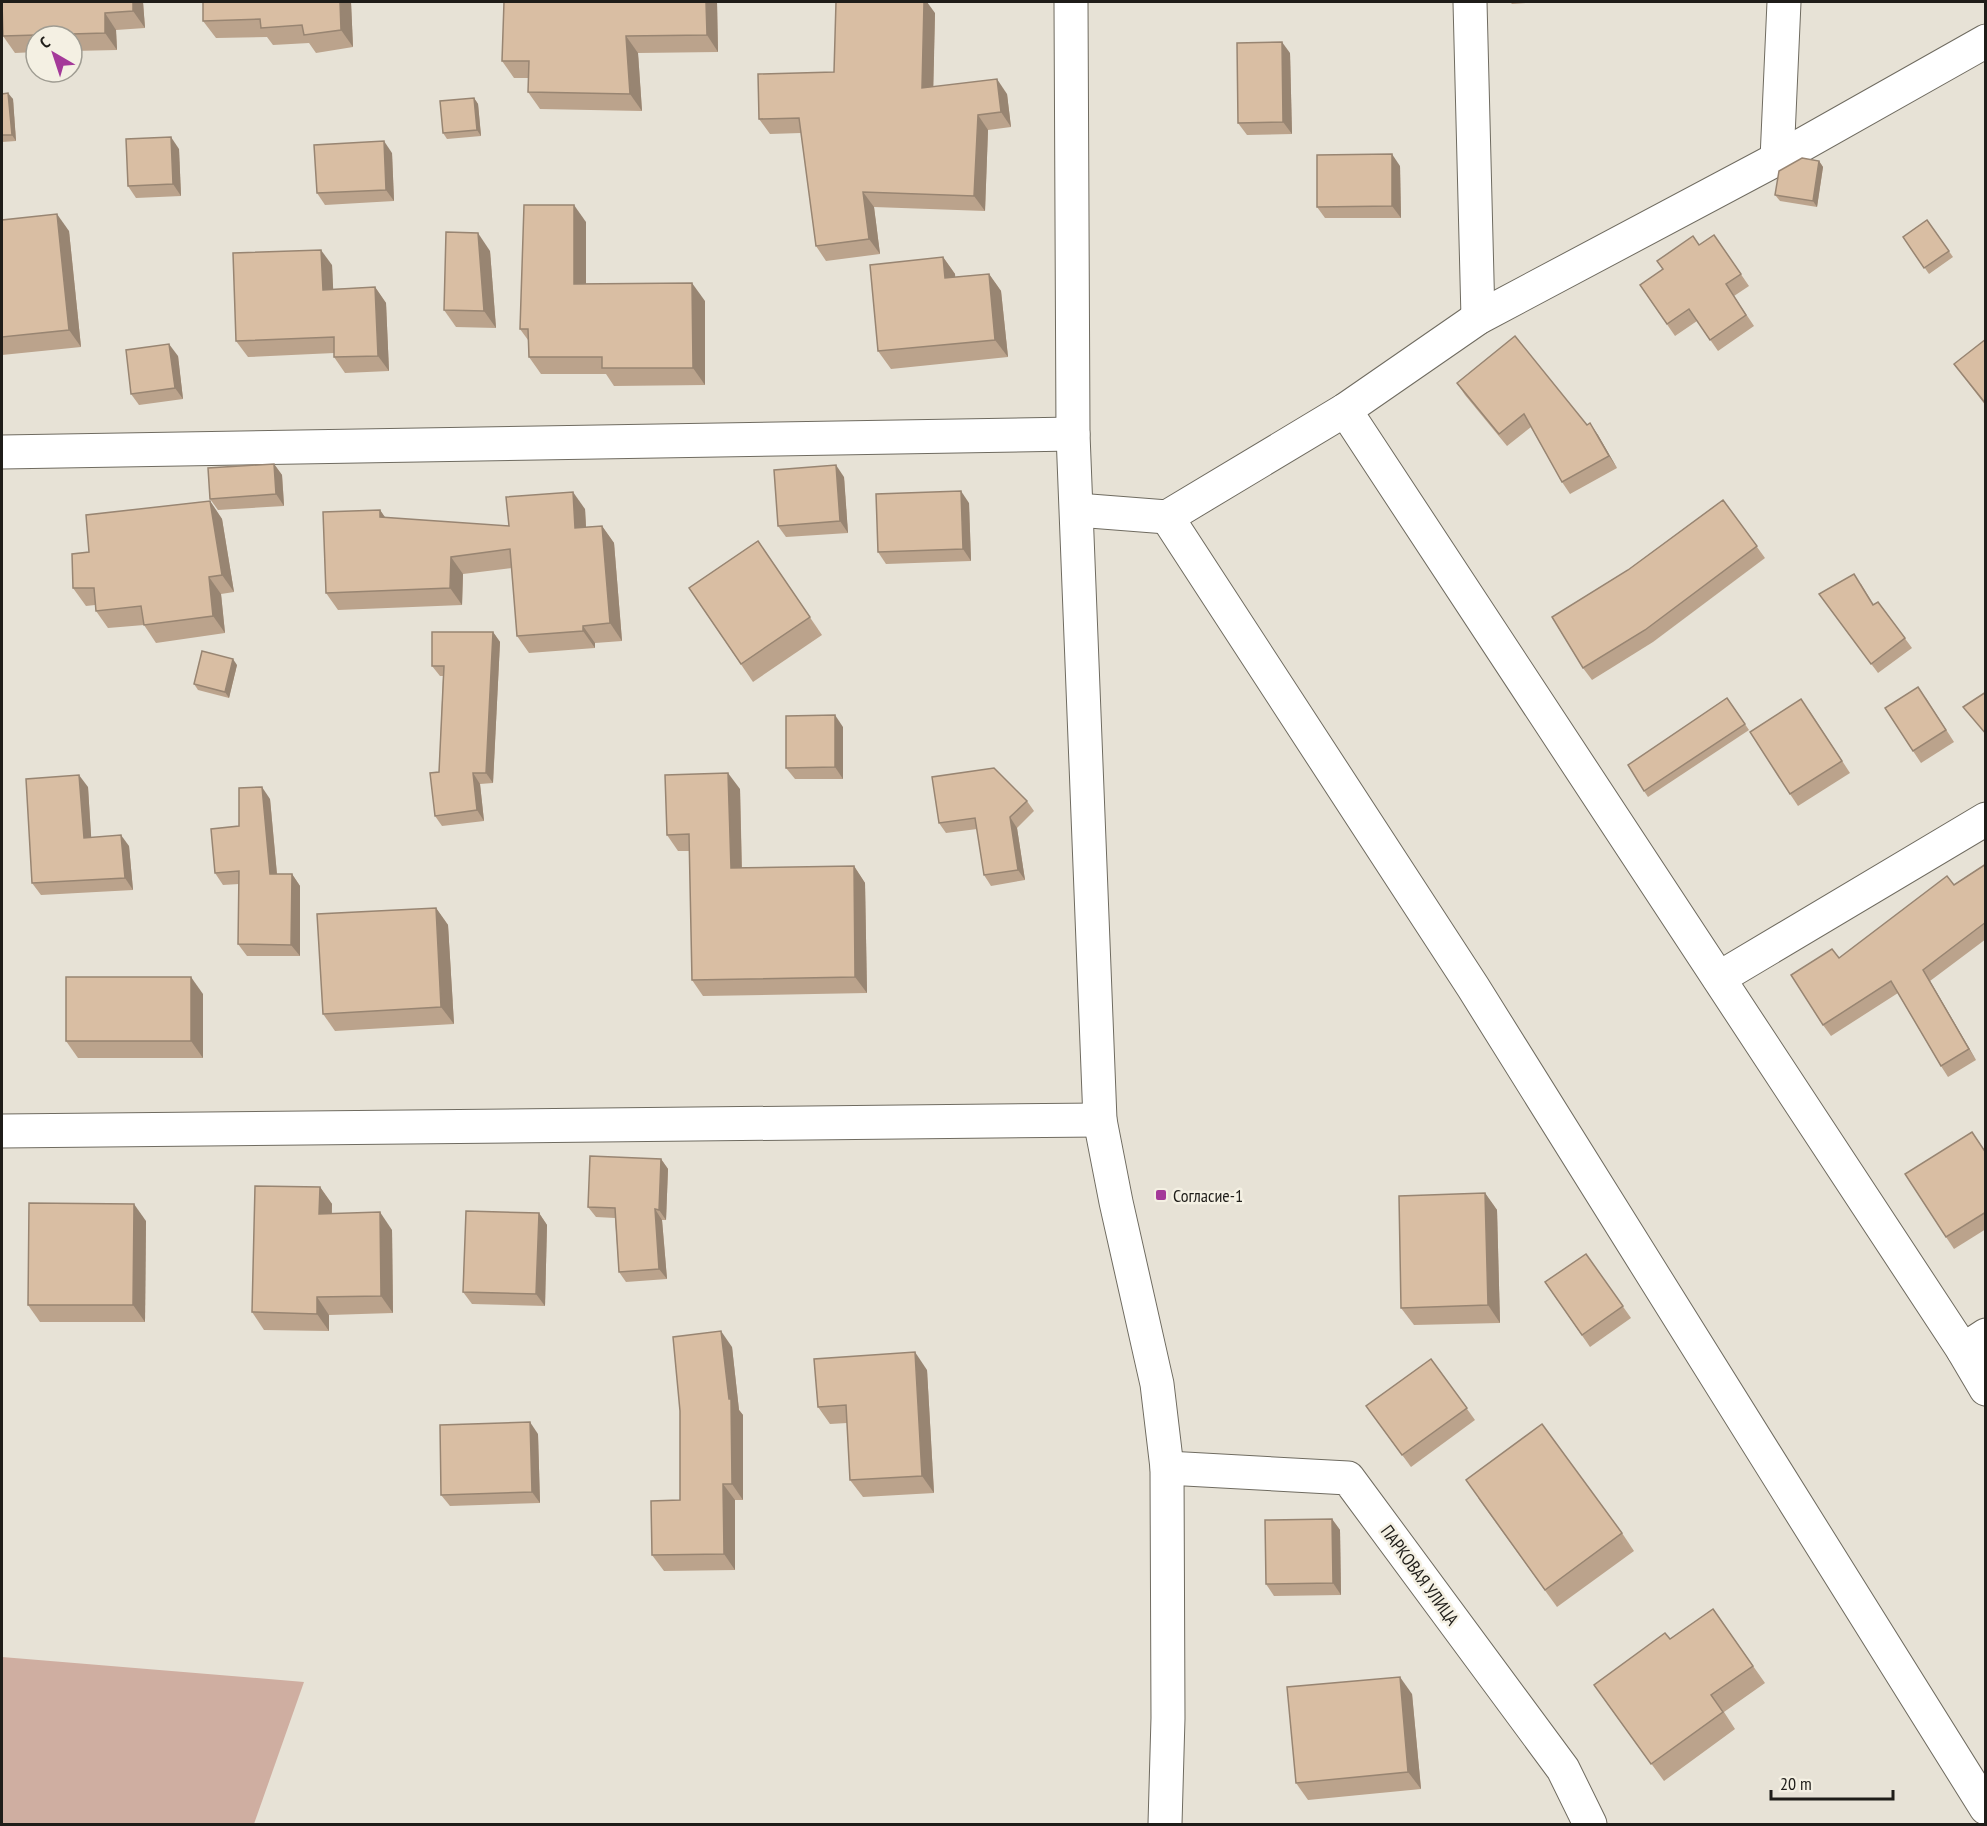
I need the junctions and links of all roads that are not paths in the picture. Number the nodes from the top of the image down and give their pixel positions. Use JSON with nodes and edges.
{"nodes":[{"id":1,"x":1071,"y":2,"type":"edge"},
{"id":2,"x":1470,"y":2,"type":"edge"},
{"id":3,"x":1784,"y":2,"type":"edge"},
{"id":4,"x":1986,"y":40,"type":"edge"},
{"id":5,"x":1777,"y":159,"type":"junction"},
{"id":6,"x":1478,"y":318,"type":"junction"},
{"id":7,"x":1345,"y":410,"type":"junction"},
{"id":8,"x":1073,"y":434,"type":"junction"},
{"id":9,"x":2,"y":452,"type":"edge"},
{"id":10,"x":1077,"y":510,"type":"junction"},
{"id":11,"x":1167,"y":517,"type":"junction"},
{"id":12,"x":1986,"y":819,"type":"edge"},
{"id":13,"x":1719,"y":978,"type":"junction"},
{"id":14,"x":1100,"y":1120,"type":"junction"},
{"id":15,"x":2,"y":1131,"type":"edge"},
{"id":16,"x":1974,"y":1342,"type":"edge"},
{"id":17,"x":1986,"y":1389,"type":"edge"},
{"id":18,"x":1167,"y":1468,"type":"junction"},
{"id":19,"x":1986,"y":1808,"type":"edge"},
{"id":20,"x":1165,"y":1824,"type":"edge"},
{"id":21,"x":1590,"y":1824,"type":"edge"}],
"edges":[{"from":1,"to":8,"type":"street"},
{"from":2,"to":6,"type":"street"},
{"from":3,"to":5,"type":"street"},
{"from":4,"to":5,"type":"street"},
{"from":5,"to":6,"type":"street"},
{"from":6,"to":7,"type":"street"},
{"from":7,"to":11,"type":"street"},
{"from":7,"to":13,"type":"street"},
{"from":8,"to":9,"type":"street"},
{"from":8,"to":10,"type":"street"},
{"from":10,"to":11,"type":"street"},
{"from":10,"to":14,"type":"street"},
{"from":11,"to":19,"type":"street"},
{"from":12,"to":13,"type":"street"},
{"from":13,"to":16,"type":"street"},
{"from":14,"to":15,"type":"street"},
{"from":14,"to":18,"type":"street"},
{"from":16,"to":17,"type":"street"},
{"from":18,"to":20,"type":"street"},
{"from":18,"to":21,"type":"street","name":"ПАРКОВАЯ УЛИЦА"}]}
